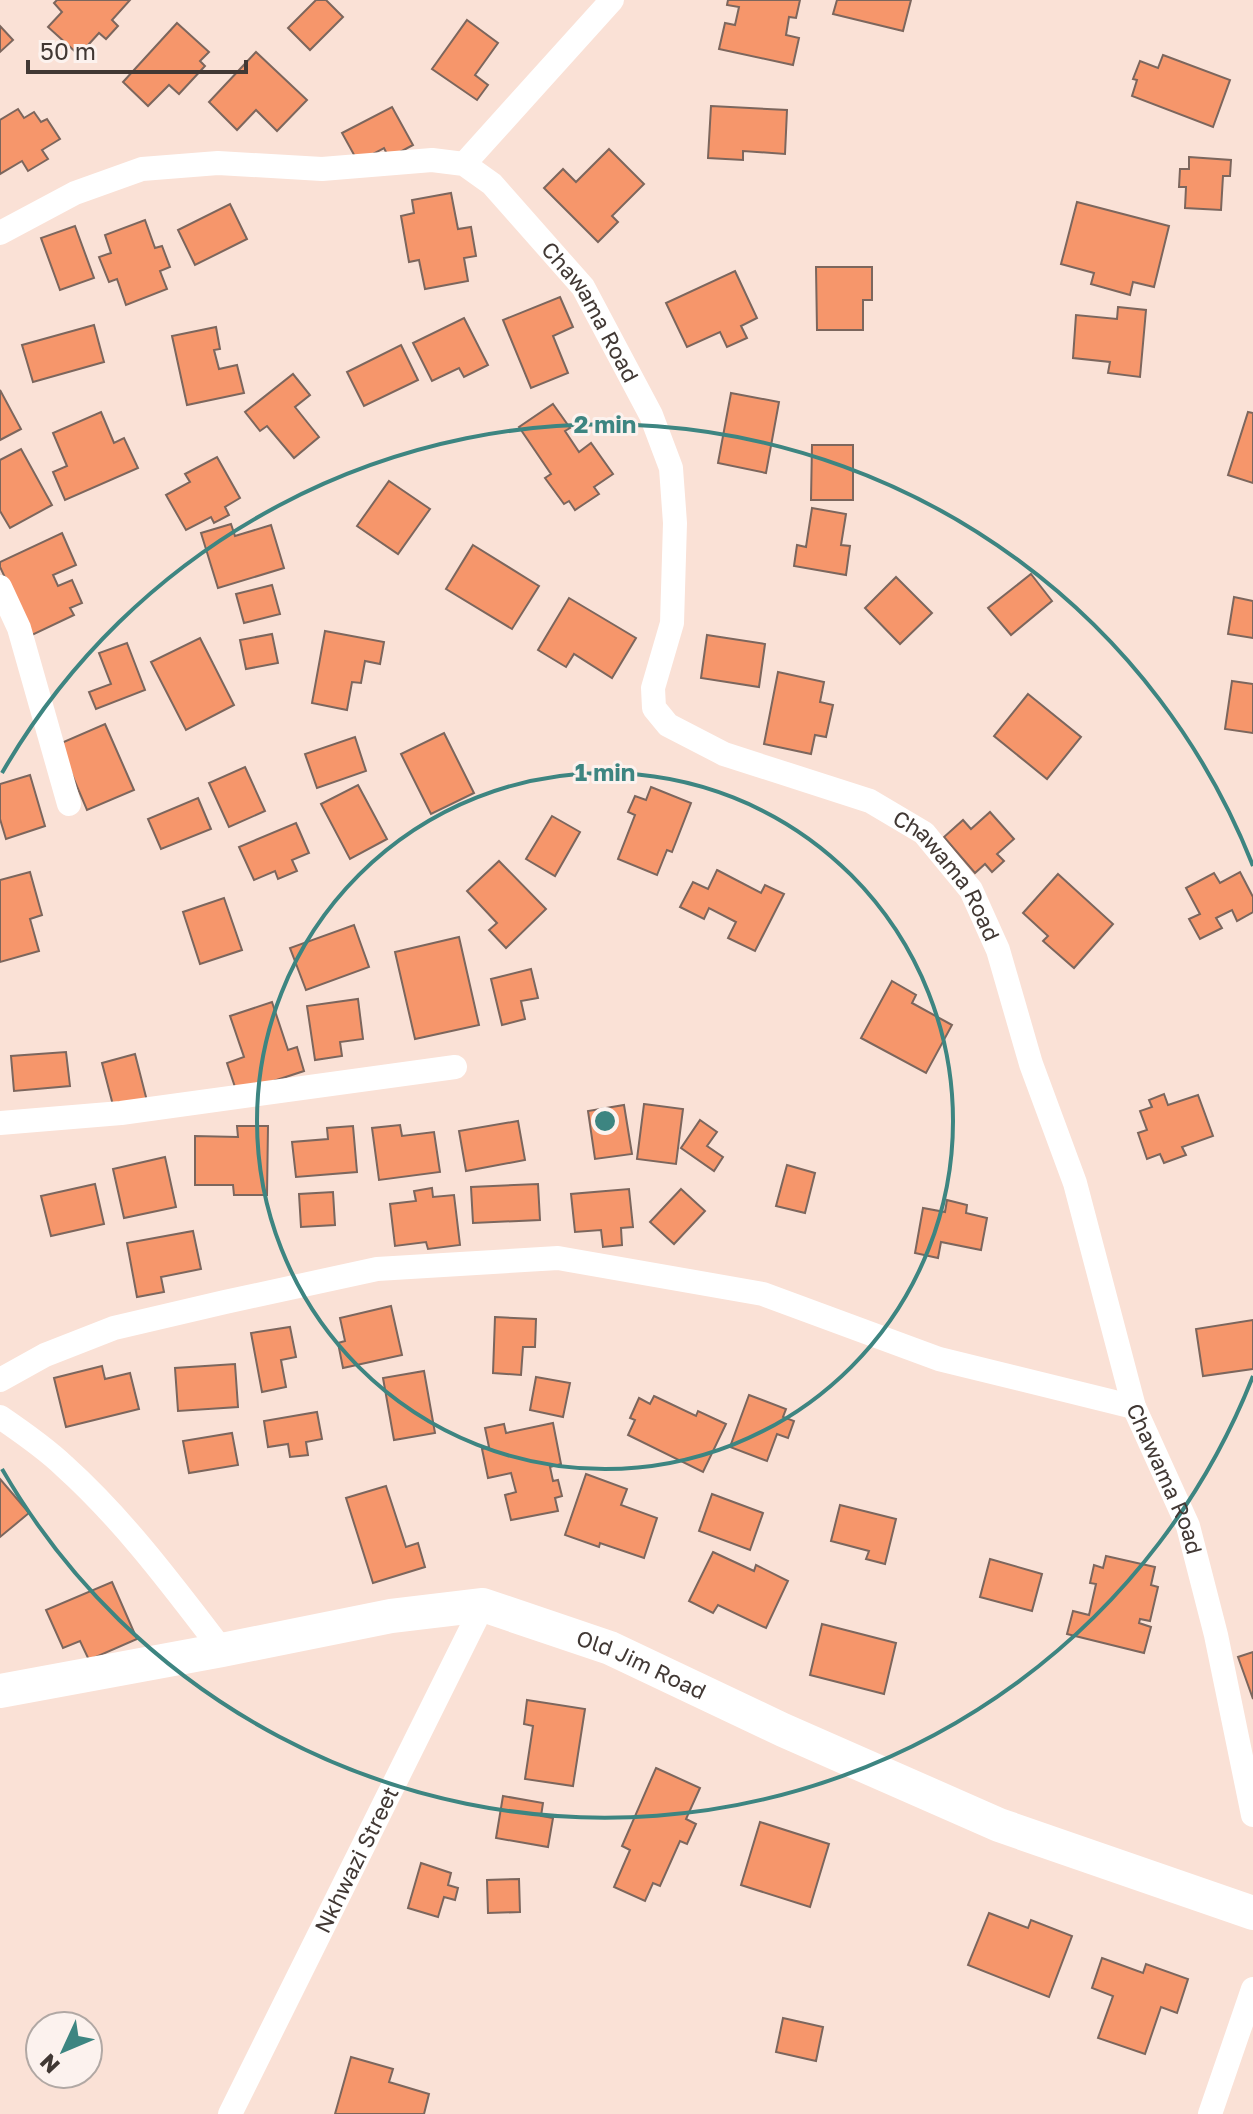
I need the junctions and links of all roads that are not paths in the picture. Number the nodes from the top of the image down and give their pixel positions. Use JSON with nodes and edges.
{"nodes":[{"id":1,"x":612,"y":0,"type":"edge"},
{"id":2,"x":464,"y":164,"type":"junction"},
{"id":3,"x":0,"y":233,"type":"edge"},
{"id":4,"x":0,"y":587,"type":"edge"},
{"id":5,"x":69,"y":804,"type":"dead end"},
{"id":6,"x":455,"y":1067,"type":"dead end"},
{"id":7,"x":0,"y":1123,"type":"edge"},
{"id":8,"x":0,"y":1380,"type":"edge"},
{"id":9,"x":1134,"y":1407,"type":"junction"},
{"id":10,"x":0,"y":1417,"type":"edge"},
{"id":11,"x":483,"y":1605,"type":"junction"},
{"id":12,"x":222,"y":1650,"type":"junction"},
{"id":13,"x":0,"y":1691,"type":"edge"},
{"id":14,"x":1253,"y":1815,"type":"edge"},
{"id":15,"x":1253,"y":1913,"type":"edge"},
{"id":16,"x":1253,"y":1989,"type":"edge"},
{"id":17,"x":230,"y":2114,"type":"edge"},
{"id":18,"x":1210,"y":2114,"type":"edge"}],
"edges":[{"from":1,"to":2,"type":"street"},
{"from":2,"to":3,"type":"street"},
{"from":2,"to":9,"type":"street","name":"Chawama Road"},
{"from":4,"to":5,"type":"street"},
{"from":6,"to":7,"type":"street"},
{"from":8,"to":9,"type":"street"},
{"from":9,"to":14,"type":"street","name":"Chawama Road"},
{"from":10,"to":12,"type":"street"},
{"from":11,"to":12,"type":"street","name":"Old Jim Road"},
{"from":11,"to":15,"type":"street","name":"Old Jim Road"},
{"from":11,"to":17,"type":"street","name":"Nkhwazi Street"},
{"from":12,"to":13,"type":"street","name":"Old Jim Road"},
{"from":16,"to":18,"type":"street"}]}
